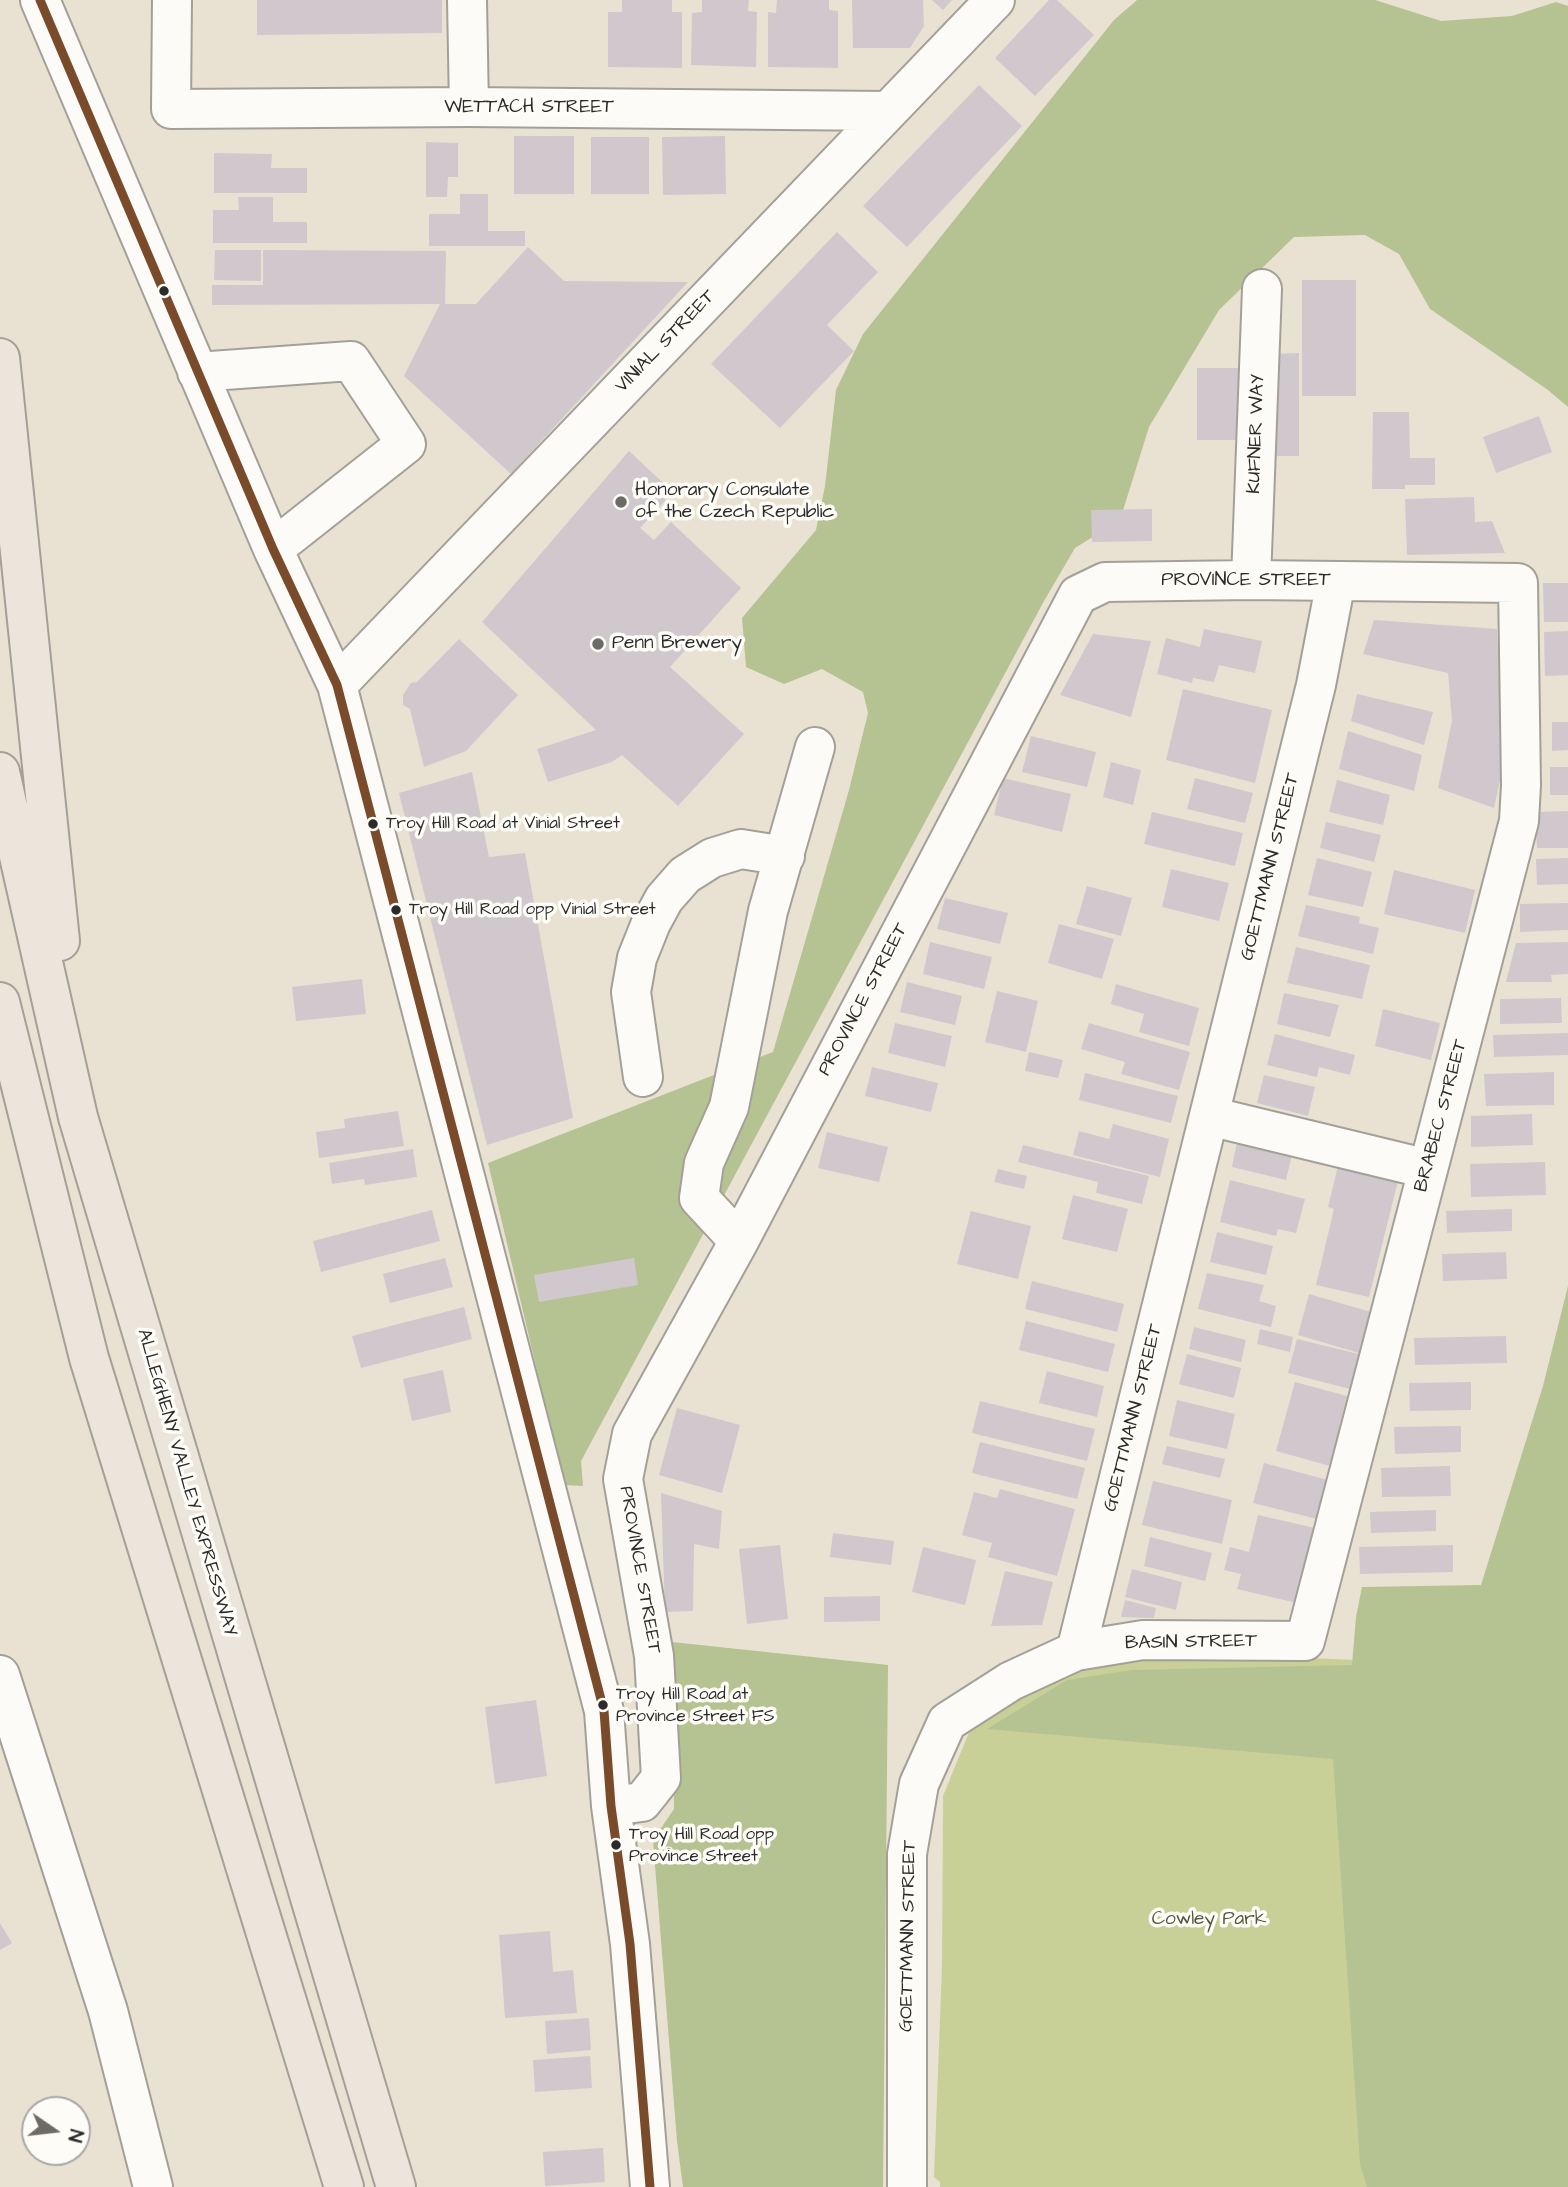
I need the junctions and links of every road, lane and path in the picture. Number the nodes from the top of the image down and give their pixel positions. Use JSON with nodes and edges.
{"nodes":[{"id":1,"x":40,"y":0,"type":"edge"},
{"id":2,"x":172,"y":0,"type":"edge"},
{"id":3,"x":467,"y":0,"type":"edge"},
{"id":4,"x":995,"y":0,"type":"edge"},
{"id":5,"x":469,"y":107,"type":"junction"},
{"id":6,"x":887,"y":111,"type":"junction"},
{"id":7,"x":1262,"y":289,"type":"dead end"},
{"id":8,"x":0,"y":358,"type":"edge"},
{"id":9,"x":197,"y":372,"type":"junction"},
{"id":10,"x":273,"y":549,"type":"junction"},
{"id":11,"x":1251,"y":580,"type":"junction"},
{"id":12,"x":1336,"y":581,"type":"junction"},
{"id":13,"x":1518,"y":583,"type":"joint"},
{"id":14,"x":337,"y":685,"type":"junction"},
{"id":15,"x":815,"y":747,"type":"dead end"},
{"id":16,"x":0,"y":772,"type":"edge"},
{"id":17,"x":785,"y":856,"type":"junction"},
{"id":18,"x":0,"y":1002,"type":"edge"},
{"id":19,"x":643,"y":1077,"type":"dead end"},
{"id":20,"x":1209,"y":1116,"type":"junction"},
{"id":21,"x":78,"y":1117,"type":"junction"},
{"id":22,"x":1428,"y":1169,"type":"junction"},
{"id":23,"x":739,"y":1241,"type":"junction"},
{"id":24,"x":1305,"y":1641,"type":"joint"},
{"id":25,"x":1076,"y":1651,"type":"junction"},
{"id":26,"x":0,"y":1675,"type":"edge"},
{"id":27,"x":611,"y":1806,"type":"junction"},
{"id":28,"x":153,"y":2187,"type":"edge"},
{"id":29,"x":344,"y":2187,"type":"edge"},
{"id":30,"x":396,"y":2187,"type":"edge"},
{"id":31,"x":650,"y":2187,"type":"edge"},
{"id":32,"x":907,"y":2187,"type":"edge"}],
"edges":[{"from":1,"to":9,"type":"street"},
{"from":2,"to":5,"type":"street","name":"WETTACH STREET"},
{"from":3,"to":5,"type":"street"},
{"from":4,"to":6,"type":"street","name":"VINIAL STREET"},
{"from":5,"to":6,"type":"street","name":"WETTACH STREET"},
{"from":6,"to":14,"type":"street","name":"VINIAL STREET"},
{"from":7,"to":11,"type":"street","name":"KUFNER WAY"},
{"from":8,"to":21,"type":"highway"},
{"from":9,"to":10,"type":"street"},
{"from":9,"to":10,"type":"street"},
{"from":10,"to":14,"type":"street"},
{"from":11,"to":12,"type":"street","name":"PROVINCE STREET"},
{"from":11,"to":23,"type":"street","name":"PROVINCE STREET"},
{"from":12,"to":13,"type":"street","name":"PROVINCE STREET"},
{"from":12,"to":20,"type":"street","name":"GOETTMANN STREET"},
{"from":13,"to":22,"type":"street","name":"BRABEC STREET"},
{"from":14,"to":27,"type":"street"},
{"from":15,"to":17,"type":"street"},
{"from":16,"to":21,"type":"highway","name":"ALLEGHENY VALLEY EXPRESSWAY"},
{"from":17,"to":19,"type":"street"},
{"from":17,"to":23,"type":"street"},
{"from":18,"to":29,"type":"highway"},
{"from":20,"to":22,"type":"street"},
{"from":20,"to":25,"type":"street","name":"GOETTMANN STREET"},
{"from":21,"to":30,"type":"highway","name":"ALLEGHENY VALLEY EXPRESSWAY"},
{"from":22,"to":24,"type":"street","name":"BRABEC STREET"},
{"from":23,"to":27,"type":"street","name":"PROVINCE STREET"},
{"from":24,"to":25,"type":"street","name":"BASIN STREET"},
{"from":25,"to":32,"type":"street","name":"GOETTMANN STREET"},
{"from":26,"to":28,"type":"street"},
{"from":27,"to":31,"type":"street"}]}
